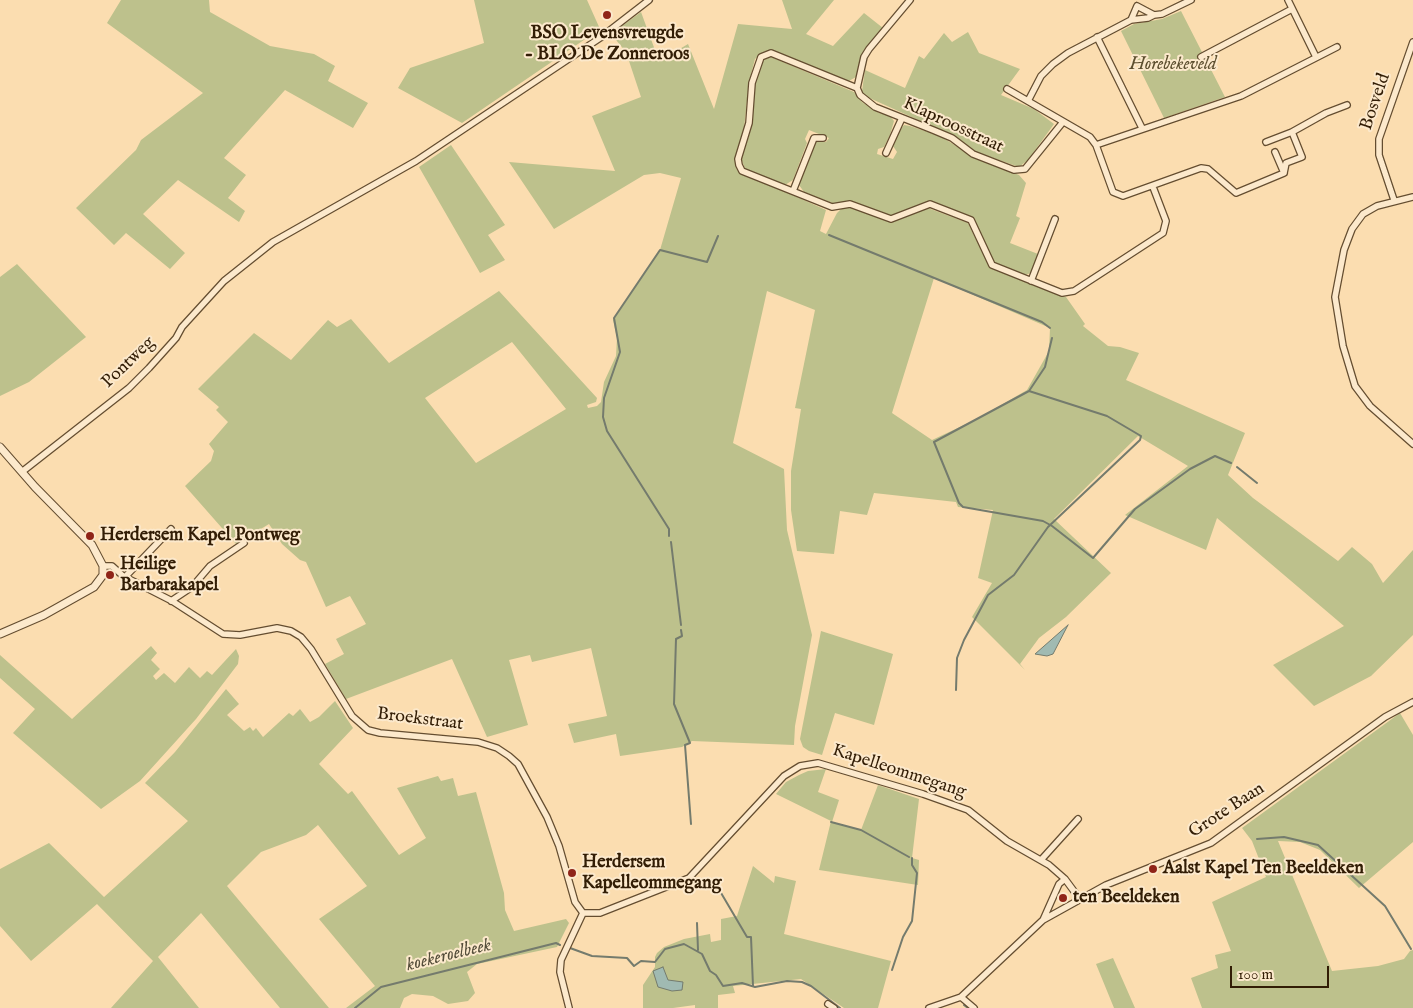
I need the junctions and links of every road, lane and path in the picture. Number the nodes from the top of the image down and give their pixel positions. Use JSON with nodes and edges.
{"nodes":[{"id":1,"x":648,"y":0,"type":"edge"},
{"id":2,"x":910,"y":0,"type":"edge"},
{"id":3,"x":1191,"y":0,"type":"edge"},
{"id":4,"x":1288,"y":0,"type":"edge"},
{"id":5,"x":1136,"y":3,"type":"edge"},
{"id":6,"x":1292,"y":8,"type":"junction"},
{"id":7,"x":1154,"y":15,"type":"junction"},
{"id":8,"x":1131,"y":20,"type":"junction"},
{"id":9,"x":1097,"y":37,"type":"junction"},
{"id":10,"x":1413,"y":42,"type":"edge"},
{"id":11,"x":1338,"y":47,"type":"dead end"},
{"id":12,"x":1201,"y":57,"type":"dead end"},
{"id":13,"x":1316,"y":57,"type":"junction"},
{"id":14,"x":856,"y":88,"type":"junction"},
{"id":15,"x":1007,"y":89,"type":"dead end"},
{"id":16,"x":1028,"y":101,"type":"junction"},
{"id":17,"x":1347,"y":104,"type":"dead end"},
{"id":18,"x":902,"y":118,"type":"junction"},
{"id":19,"x":1063,"y":122,"type":"junction"},
{"id":20,"x":1142,"y":128,"type":"junction"},
{"id":21,"x":1292,"y":132,"type":"junction"},
{"id":22,"x":823,"y":138,"type":"dead end"},
{"id":23,"x":1266,"y":142,"type":"dead end"},
{"id":24,"x":1096,"y":145,"type":"junction"},
{"id":25,"x":1275,"y":152,"type":"dead end"},
{"id":26,"x":886,"y":153,"type":"dead end"},
{"id":27,"x":1284,"y":172,"type":"junction"},
{"id":28,"x":1153,"y":187,"type":"junction"},
{"id":29,"x":793,"y":191,"type":"junction"},
{"id":30,"x":1413,"y":197,"type":"edge"},
{"id":31,"x":1394,"y":200,"type":"junction"},
{"id":32,"x":1056,"y":219,"type":"dead end"},
{"id":33,"x":1031,"y":280,"type":"junction"},
{"id":34,"x":1413,"y":444,"type":"edge"},
{"id":35,"x":0,"y":447,"type":"edge"},
{"id":36,"x":22,"y":471,"type":"junction"},
{"id":37,"x":171,"y":529,"type":"dead end"},
{"id":38,"x":244,"y":543,"type":"dead end"},
{"id":39,"x":103,"y":566,"type":"junction"},
{"id":40,"x":125,"y":577,"type":"junction"},
{"id":41,"x":171,"y":601,"type":"junction"},
{"id":42,"x":0,"y":634,"type":"edge"},
{"id":43,"x":1413,"y":702,"type":"edge"},
{"id":44,"x":1078,"y":819,"type":"dead end"},
{"id":45,"x":1041,"y":860,"type":"junction"},
{"id":46,"x":1065,"y":879,"type":"junction"},
{"id":47,"x":1079,"y":898,"type":"junction"},
{"id":48,"x":584,"y":913,"type":"junction"},
{"id":49,"x":1043,"y":920,"type":"junction"},
{"id":50,"x":961,"y":997,"type":"junction"},
{"id":51,"x":828,"y":1004,"type":"dead end"},
{"id":52,"x":569,"y":1008,"type":"edge"},
{"id":53,"x":834,"y":1008,"type":"edge"},
{"id":54,"x":929,"y":1008,"type":"edge"},
{"id":55,"x":974,"y":1008,"type":"edge"}],
"edges":[{"from":1,"to":36,"type":"street","name":"Pontweg"},
{"from":2,"to":14,"type":"street"},
{"from":3,"to":7,"type":"street"},
{"from":4,"to":6,"type":"street"},
{"from":5,"to":7,"type":"street"},
{"from":5,"to":8,"type":"street"},
{"from":6,"to":12,"type":"street"},
{"from":6,"to":13,"type":"street"},
{"from":7,"to":8,"type":"street"},
{"from":8,"to":9,"type":"street"},
{"from":9,"to":16,"type":"street"},
{"from":9,"to":20,"type":"street"},
{"from":10,"to":31,"type":"street","name":"Bosveld"},
{"from":11,"to":13,"type":"street"},
{"from":13,"to":20,"type":"street"},
{"from":14,"to":18,"type":"street","name":"Klaproosstraat"},
{"from":14,"to":29,"type":"street","name":"Klaproosstraat"},
{"from":15,"to":16,"type":"street"},
{"from":16,"to":19,"type":"street"},
{"from":17,"to":21,"type":"street"},
{"from":18,"to":19,"type":"street","name":"Klaproosstraat"},
{"from":18,"to":26,"type":"street"},
{"from":19,"to":24,"type":"street"},
{"from":20,"to":24,"type":"street"},
{"from":21,"to":23,"type":"street"},
{"from":21,"to":27,"type":"street"},
{"from":22,"to":29,"type":"street"},
{"from":24,"to":28,"type":"street"},
{"from":25,"to":27,"type":"street"},
{"from":27,"to":28,"type":"street"},
{"from":28,"to":33,"type":"street","name":"Klaproosstraat"},
{"from":29,"to":33,"type":"street","name":"Klaproosstraat"},
{"from":30,"to":31,"type":"street"},
{"from":31,"to":34,"type":"street"},
{"from":32,"to":33,"type":"street"},
{"from":35,"to":36,"type":"street"},
{"from":36,"to":39,"type":"street"},
{"from":37,"to":40,"type":"street"},
{"from":38,"to":41,"type":"street"},
{"from":39,"to":40,"type":"street","name":"Broekstraat"},
{"from":39,"to":42,"type":"street"},
{"from":40,"to":41,"type":"street","name":"Broekstraat"},
{"from":41,"to":48,"type":"street","name":"Broekstraat"},
{"from":43,"to":47,"type":"street","name":"Grote Baan"},
{"from":44,"to":45,"type":"street"},
{"from":45,"to":46,"type":"street","name":"Kapelleommegang"},
{"from":45,"to":48,"type":"street","name":"Kapelleommegang"},
{"from":46,"to":47,"type":"street","name":"Kapelleommegang"},
{"from":46,"to":49,"type":"street","name":"Grote Baan"},
{"from":47,"to":49,"type":"street","name":"Grote Baan"},
{"from":48,"to":52,"type":"street"},
{"from":49,"to":50,"type":"street","name":"Grote Baan"},
{"from":50,"to":54,"type":"street","name":"Grote Baan"},
{"from":50,"to":55,"type":"street"},
{"from":51,"to":53,"type":"street"}]}
